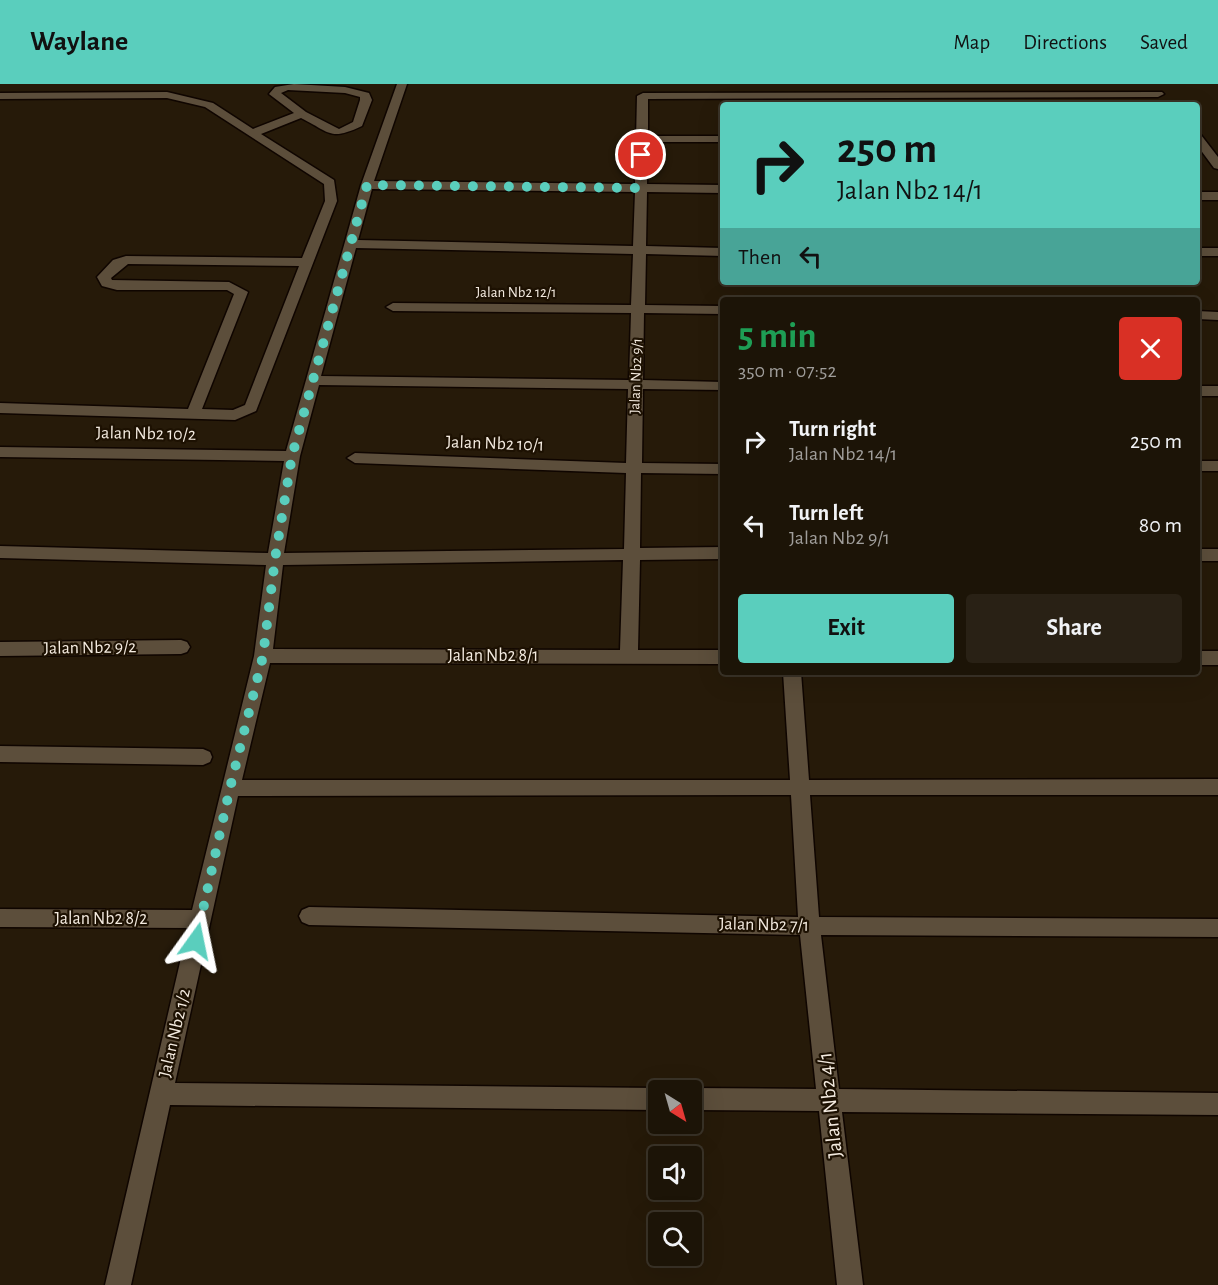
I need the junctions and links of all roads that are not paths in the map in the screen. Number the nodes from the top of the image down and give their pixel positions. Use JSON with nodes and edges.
{"nodes":[{"id":1,"x":402,"y":84,"type":"edge"},
{"id":2,"x":1150,"y":84,"type":"edge"},
{"id":3,"x":1158,"y":94,"type":"junction"},
{"id":4,"x":0,"y":96,"type":"edge"},
{"id":5,"x":933,"y":100,"type":"edge"},
{"id":6,"x":1165,"y":102,"type":"edge"},
{"id":7,"x":302,"y":114,"type":"junction"},
{"id":8,"x":252,"y":133,"type":"junction"},
{"id":9,"x":641,"y":139,"type":"junction"},
{"id":10,"x":720,"y":139,"type":"edge"},
{"id":11,"x":1200,"y":142,"type":"edge"},
{"id":12,"x":1218,"y":165,"type":"edge"},
{"id":13,"x":367,"y":185,"type":"junction"},
{"id":14,"x":640,"y":188,"type":"junction"},
{"id":15,"x":720,"y":189,"type":"edge"},
{"id":16,"x":1200,"y":196,"type":"edge"},
{"id":17,"x":1218,"y":196,"type":"edge"},
{"id":18,"x":350,"y":244,"type":"junction"},
{"id":19,"x":639,"y":252,"type":"junction"},
{"id":20,"x":720,"y":252,"type":"edge"},
{"id":21,"x":1200,"y":252,"type":"edge"},
{"id":22,"x":1218,"y":252,"type":"edge"},
{"id":23,"x":307,"y":262,"type":"junction"},
{"id":24,"x":393,"y":307,"type":"dead end"},
{"id":25,"x":638,"y":309,"type":"junction"},
{"id":26,"x":720,"y":310,"type":"edge"},
{"id":27,"x":1200,"y":315,"type":"edge"},
{"id":28,"x":1218,"y":316,"type":"edge"},
{"id":29,"x":313,"y":380,"type":"junction"},
{"id":30,"x":635,"y":385,"type":"junction"},
{"id":31,"x":720,"y":386,"type":"edge"},
{"id":32,"x":1200,"y":391,"type":"edge"},
{"id":33,"x":1218,"y":391,"type":"edge"},
{"id":34,"x":0,"y":408,"type":"edge"},
{"id":35,"x":193,"y":414,"type":"junction"},
{"id":36,"x":0,"y":452,"type":"edge"},
{"id":37,"x":292,"y":456,"type":"junction"},
{"id":38,"x":355,"y":458,"type":"dead end"},
{"id":39,"x":1200,"y":466,"type":"edge"},
{"id":40,"x":1218,"y":466,"type":"edge"},
{"id":41,"x":633,"y":468,"type":"junction"},
{"id":42,"x":720,"y":469,"type":"edge"},
{"id":43,"x":0,"y":552,"type":"edge"},
{"id":44,"x":631,"y":553,"type":"junction"},
{"id":45,"x":720,"y":553,"type":"edge"},
{"id":46,"x":1200,"y":555,"type":"edge"},
{"id":47,"x":1218,"y":555,"type":"edge"},
{"id":48,"x":275,"y":559,"type":"junction"},
{"id":49,"x":181,"y":647,"type":"dead end"},
{"id":50,"x":0,"y":649,"type":"edge"},
{"id":51,"x":263,"y":656,"type":"junction"},
{"id":52,"x":629,"y":657,"type":"junction"},
{"id":53,"x":720,"y":657,"type":"edge"},
{"id":54,"x":1200,"y":658,"type":"edge"},
{"id":55,"x":1218,"y":658,"type":"edge"},
{"id":56,"x":792,"y":675,"type":"edge"},
{"id":57,"x":0,"y":754,"type":"edge"},
{"id":58,"x":203,"y":757,"type":"dead end"},
{"id":59,"x":799,"y":787,"type":"junction"},
{"id":60,"x":1218,"y":787,"type":"edge"},
{"id":61,"x":230,"y":788,"type":"junction"},
{"id":62,"x":309,"y":916,"type":"dead end"},
{"id":63,"x":0,"y":918,"type":"edge"},
{"id":64,"x":201,"y":919,"type":"junction"},
{"id":65,"x":809,"y":926,"type":"junction"},
{"id":66,"x":1218,"y":928,"type":"edge"},
{"id":67,"x":162,"y":1094,"type":"junction"},
{"id":68,"x":648,"y":1099,"type":"edge"},
{"id":69,"x":702,"y":1099,"type":"edge"},
{"id":70,"x":829,"y":1101,"type":"junction"},
{"id":71,"x":1218,"y":1104,"type":"edge"},
{"id":72,"x":118,"y":1285,"type":"edge"},
{"id":73,"x":850,"y":1285,"type":"edge"}],
"edges":[{"from":1,"to":13,"type":"street","name":"Jalan Nb2 1/2"},
{"from":2,"to":3,"type":"street"},
{"from":3,"to":5,"type":"street"},
{"from":3,"to":6,"type":"street"},
{"from":4,"to":8,"type":"street"},
{"from":5,"to":9,"type":"street","name":"Jalan Nb2 9/1"},
{"from":7,"to":7,"type":"street"},
{"from":7,"to":8,"type":"street"},
{"from":8,"to":23,"type":"street"},
{"from":9,"to":10,"type":"street"},
{"from":9,"to":14,"type":"street","name":"Jalan Nb2 9/1"},
{"from":11,"to":12,"type":"street"},
{"from":13,"to":14,"type":"street"},
{"from":13,"to":18,"type":"street","name":"Jalan Nb2 1/2"},
{"from":14,"to":15,"type":"street"},
{"from":14,"to":19,"type":"street","name":"Jalan Nb2 9/1"},
{"from":16,"to":17,"type":"street"},
{"from":18,"to":19,"type":"street"},
{"from":18,"to":29,"type":"street","name":"Jalan Nb2 1/2"},
{"from":19,"to":20,"type":"street"},
{"from":19,"to":25,"type":"street","name":"Jalan Nb2 9/1"},
{"from":21,"to":22,"type":"street"},
{"from":23,"to":35,"type":"street"},
{"from":23,"to":35,"type":"street"},
{"from":24,"to":25,"type":"street","name":"Jalan Nb2 12/1"},
{"from":25,"to":26,"type":"street","name":"Jalan Nb2 12/1"},
{"from":25,"to":30,"type":"street","name":"Jalan Nb2 9/1"},
{"from":27,"to":28,"type":"street"},
{"from":29,"to":30,"type":"street"},
{"from":29,"to":37,"type":"street","name":"Jalan Nb2 1/2"},
{"from":30,"to":31,"type":"street"},
{"from":30,"to":41,"type":"street","name":"Jalan Nb2 9/1"},
{"from":32,"to":33,"type":"street"},
{"from":34,"to":35,"type":"street"},
{"from":36,"to":37,"type":"street","name":"Jalan Nb2 10/2"},
{"from":37,"to":48,"type":"street","name":"Jalan Nb2 1/2"},
{"from":38,"to":41,"type":"street","name":"Jalan Nb2 10/1"},
{"from":39,"to":40,"type":"street"},
{"from":41,"to":42,"type":"street","name":"Jalan Nb2 10/1"},
{"from":41,"to":44,"type":"street","name":"Jalan Nb2 9/1"},
{"from":43,"to":48,"type":"street"},
{"from":44,"to":45,"type":"street"},
{"from":44,"to":48,"type":"street"},
{"from":44,"to":52,"type":"street","name":"Jalan Nb2 9/1"},
{"from":46,"to":47,"type":"street"},
{"from":48,"to":51,"type":"street","name":"Jalan Nb2 1/2"},
{"from":49,"to":50,"type":"street","name":"Jalan Nb2 9/2"},
{"from":51,"to":52,"type":"street","name":"Jalan Nb2 8/1"},
{"from":51,"to":61,"type":"street","name":"Jalan Nb2 1/2"},
{"from":52,"to":53,"type":"street","name":"Jalan Nb2 8/1"},
{"from":54,"to":55,"type":"street"},
{"from":56,"to":59,"type":"street","name":"Jalan Nb2 4/1"},
{"from":57,"to":58,"type":"street"},
{"from":59,"to":60,"type":"street"},
{"from":59,"to":61,"type":"street"},
{"from":59,"to":65,"type":"street","name":"Jalan Nb2 4/1"},
{"from":61,"to":64,"type":"street","name":"Jalan Nb2 1/2"},
{"from":62,"to":65,"type":"street","name":"Jalan Nb2 7/1"},
{"from":63,"to":64,"type":"street","name":"Jalan Nb2 8/2"},
{"from":64,"to":67,"type":"street","name":"Jalan Nb2 1/2"},
{"from":65,"to":66,"type":"street","name":"Jalan Nb2 7/1"},
{"from":65,"to":70,"type":"street","name":"Jalan Nb2 4/1"},
{"from":67,"to":68,"type":"street"},
{"from":67,"to":72,"type":"street","name":"Jalan Nb2 1/2"},
{"from":69,"to":70,"type":"street"},
{"from":70,"to":71,"type":"street"},
{"from":70,"to":73,"type":"street","name":"Jalan Nb2 4/1"}]}
